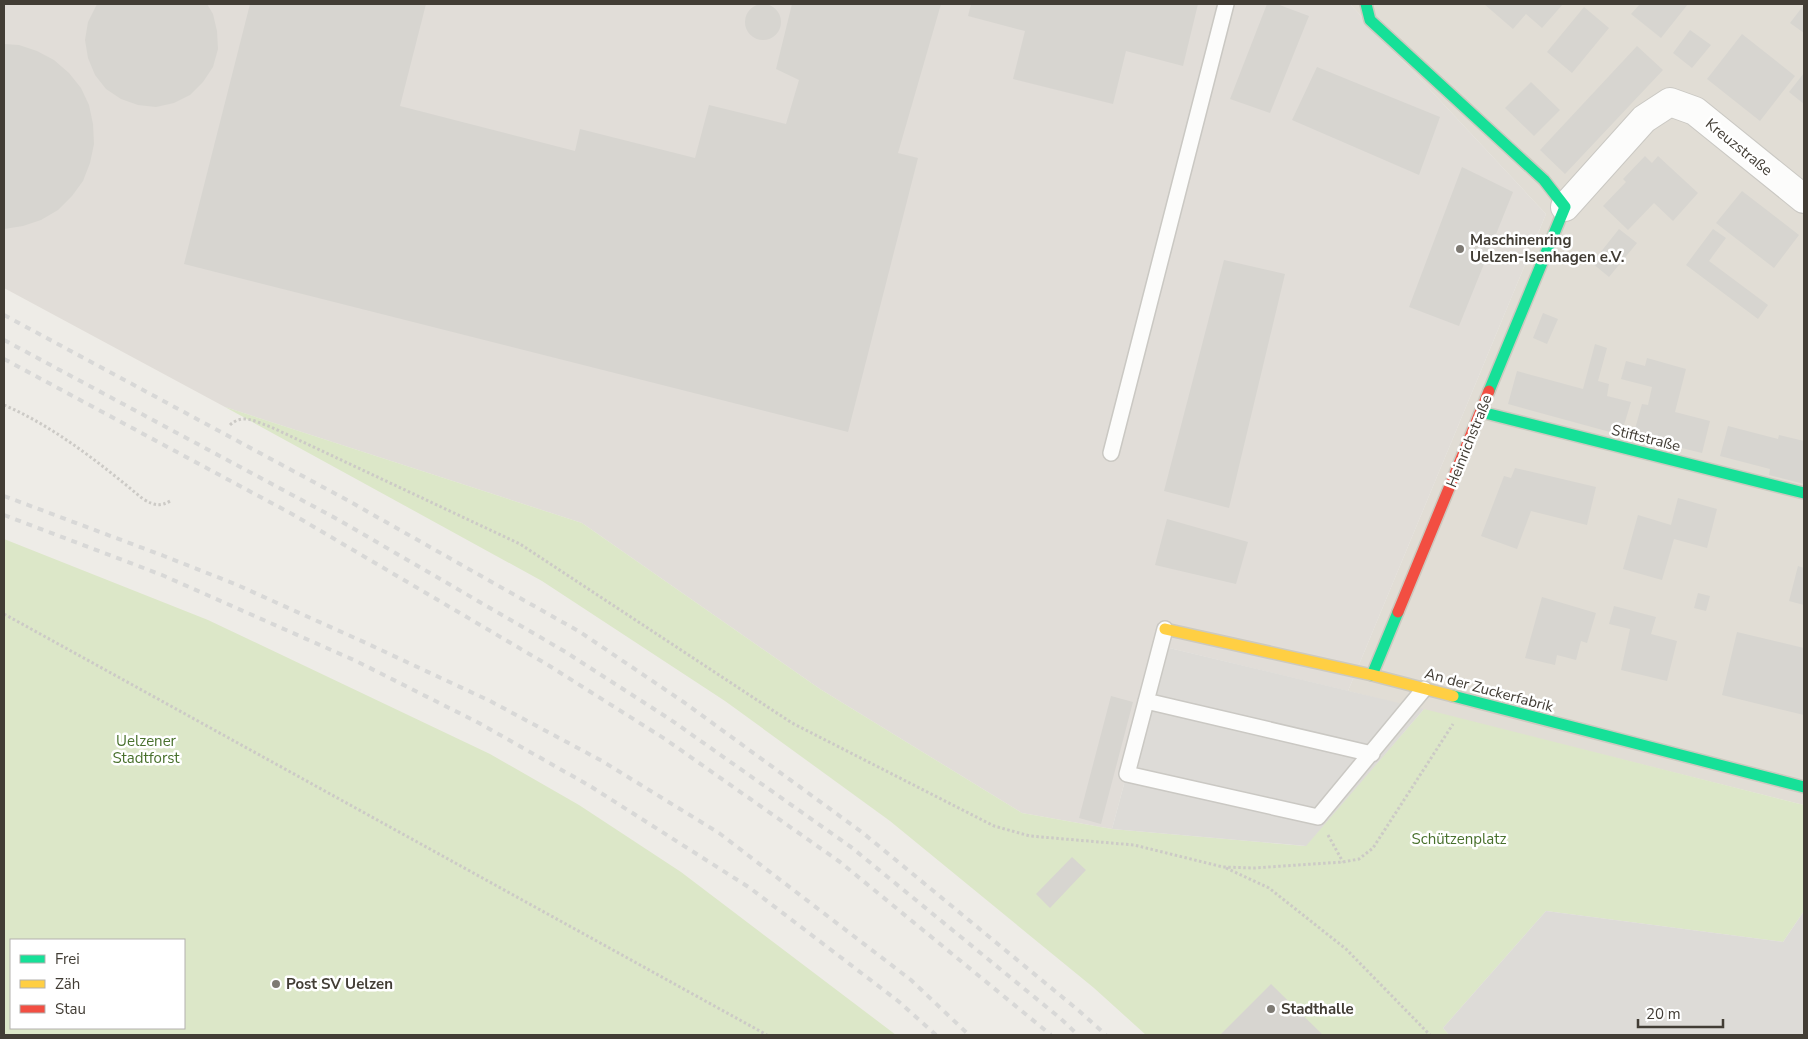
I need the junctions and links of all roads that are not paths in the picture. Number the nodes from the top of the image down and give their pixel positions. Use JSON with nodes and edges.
{"nodes":[{"id":1,"x":1226,"y":4,"type":"edge"},
{"id":2,"x":1366,"y":4,"type":"edge"},
{"id":3,"x":1670,"y":102,"type":"joint"},
{"id":4,"x":1800,"y":187,"type":"edge"},
{"id":5,"x":1565,"y":207,"type":"junction"},
{"id":6,"x":1481,"y":412,"type":"junction"},
{"id":7,"x":1111,"y":453,"type":"dead end"},
{"id":8,"x":1804,"y":493,"type":"edge"},
{"id":9,"x":1165,"y":629,"type":"joint"},
{"id":10,"x":1372,"y":675,"type":"junction"},
{"id":11,"x":1424,"y":689,"type":"junction"},
{"id":12,"x":1146,"y":701,"type":"junction"},
{"id":13,"x":1372,"y":754,"type":"junction"},
{"id":14,"x":1804,"y":787,"type":"edge"}],
"edges":[{"from":1,"to":7,"type":"lane"},
{"from":2,"to":5,"type":"street"},
{"from":3,"to":4,"type":"street","name":"Kreuzstraße"},
{"from":3,"to":5,"type":"street","name":"Heinrichstraße"},
{"from":5,"to":6,"type":"street","name":"Heinrichstraße"},
{"from":6,"to":8,"type":"street","name":"Stiftstraße"},
{"from":6,"to":10,"type":"street","name":"Heinrichstraße"},
{"from":9,"to":10,"type":"street","name":"An der Zuckerfabrik"},
{"from":9,"to":12,"type":"lane"},
{"from":10,"to":11,"type":"street","name":"An der Zuckerfabrik"},
{"from":11,"to":13,"type":"lane"},
{"from":11,"to":14,"type":"street","name":"An der Zuckerfabrik"},
{"from":12,"to":13,"type":"lane"},
{"from":12,"to":13,"type":"lane"}]}
